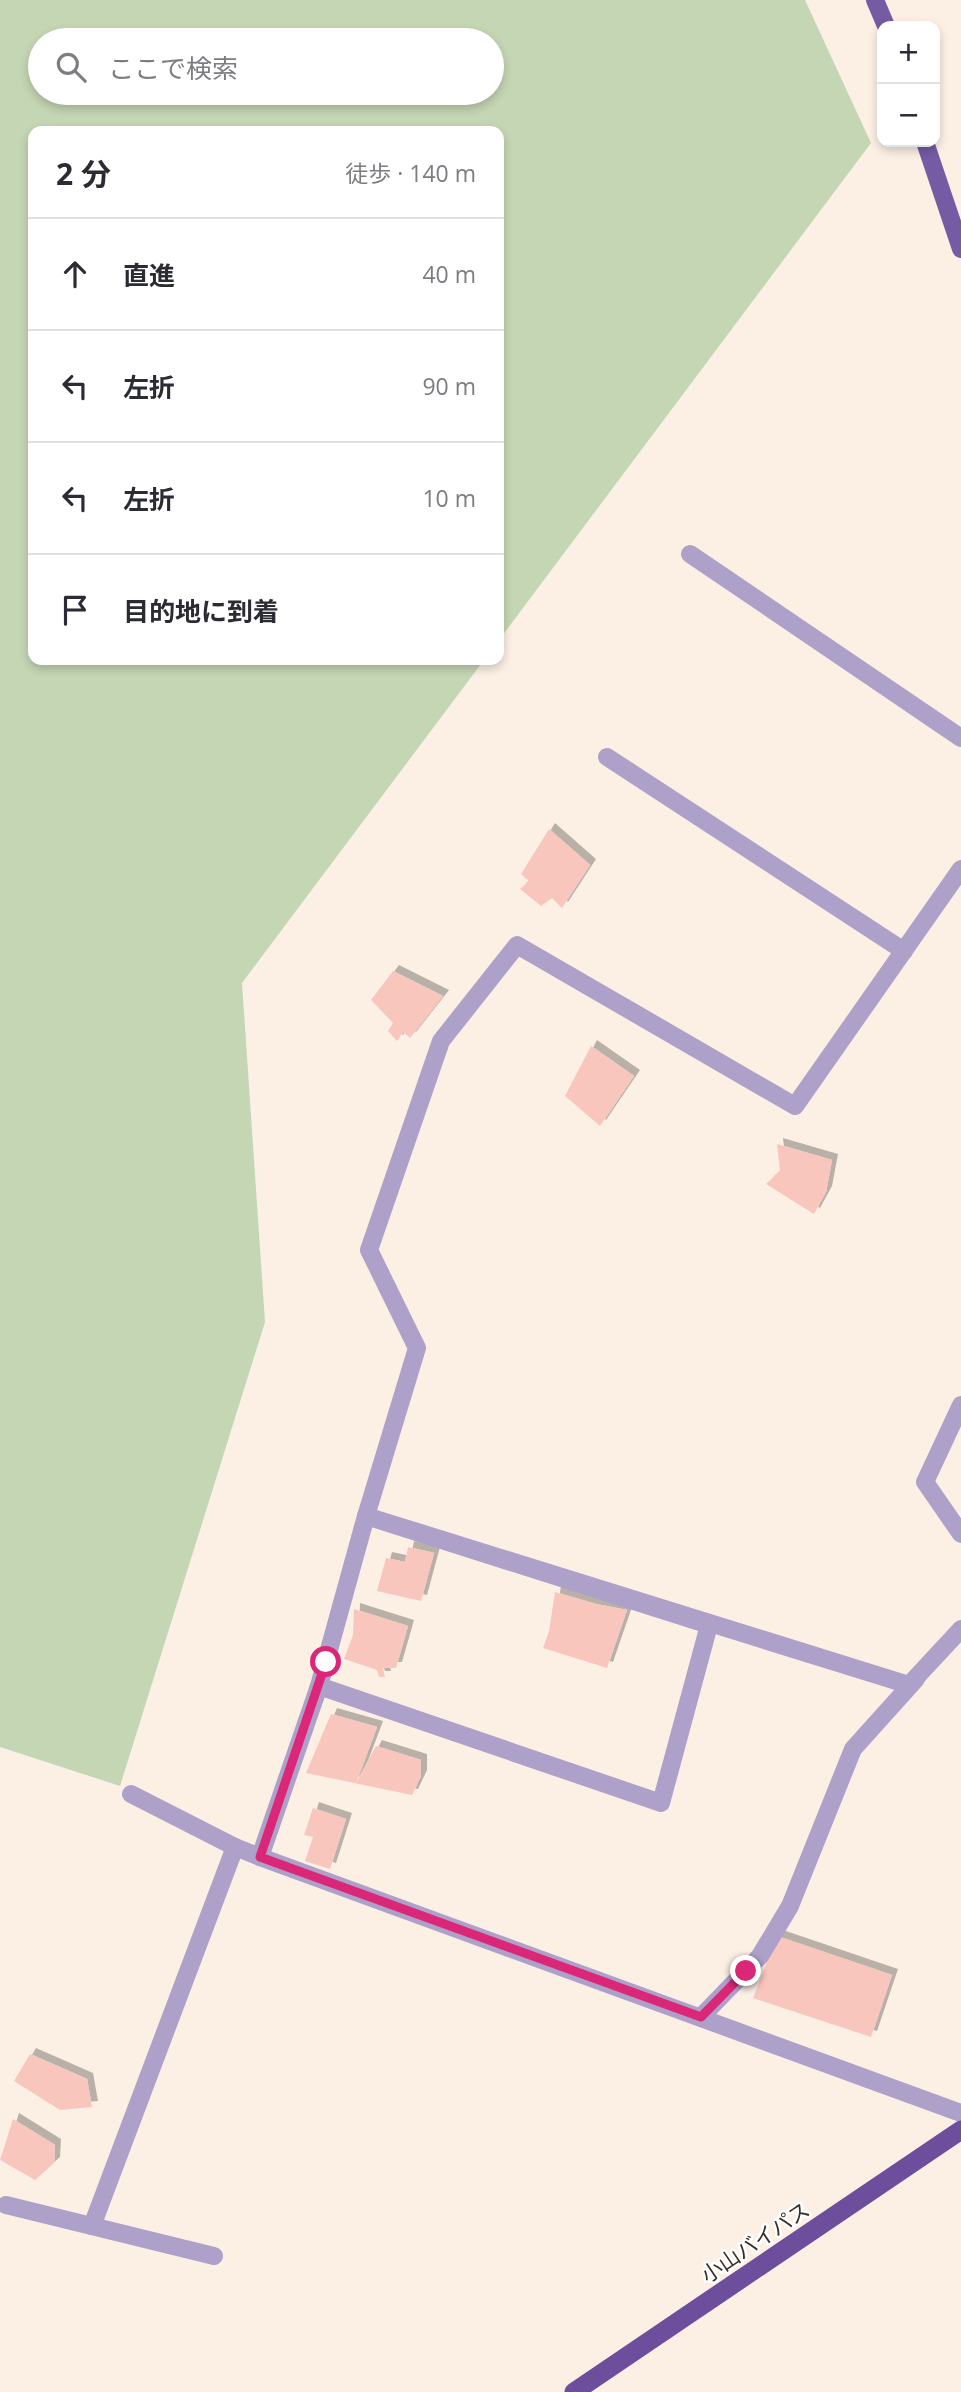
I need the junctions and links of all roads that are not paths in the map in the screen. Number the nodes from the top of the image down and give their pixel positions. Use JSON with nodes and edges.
{"nodes":[{"id":1,"x":875,"y":0,"type":"edge"},
{"id":2,"x":884,"y":21,"type":"edge"},
{"id":3,"x":927,"y":147,"type":"edge"},
{"id":4,"x":961,"y":249,"type":"edge"},
{"id":5,"x":690,"y":554,"type":"dead end"},
{"id":6,"x":961,"y":738,"type":"edge"},
{"id":7,"x":607,"y":757,"type":"dead end"},
{"id":8,"x":961,"y":869,"type":"edge"},
{"id":9,"x":904,"y":951,"type":"junction"},
{"id":10,"x":961,"y":1405,"type":"edge"},
{"id":11,"x":373,"y":1518,"type":"junction"},
{"id":12,"x":961,"y":1534,"type":"edge"},
{"id":13,"x":961,"y":1629,"type":"edge"},
{"id":14,"x":319,"y":1686,"type":"junction"},
{"id":15,"x":131,"y":1794,"type":"dead end"},
{"id":16,"x":235,"y":1847,"type":"junction"},
{"id":17,"x":260,"y":1857,"type":"junction"},
{"id":18,"x":701,"y":2017,"type":"junction"},
{"id":19,"x":961,"y":2113,"type":"edge"},
{"id":20,"x":961,"y":2130,"type":"edge"},
{"id":21,"x":6,"y":2205,"type":"dead end"},
{"id":22,"x":92,"y":2226,"type":"junction"},
{"id":23,"x":214,"y":2256,"type":"dead end"},
{"id":24,"x":574,"y":2392,"type":"edge"}],
"edges":[{"from":1,"to":2,"type":"main road"},
{"from":3,"to":4,"type":"main road"},
{"from":5,"to":6,"type":"street"},
{"from":7,"to":9,"type":"street"},
{"from":8,"to":9,"type":"street"},
{"from":9,"to":11,"type":"street"},
{"from":10,"to":12,"type":"street"},
{"from":11,"to":13,"type":"street"},
{"from":11,"to":14,"type":"street"},
{"from":11,"to":14,"type":"street"},
{"from":13,"to":18,"type":"street"},
{"from":14,"to":17,"type":"street"},
{"from":15,"to":16,"type":"street"},
{"from":16,"to":17,"type":"street"},
{"from":16,"to":22,"type":"street"},
{"from":17,"to":18,"type":"street"},
{"from":18,"to":19,"type":"street"},
{"from":20,"to":24,"type":"highway","name":"小山バイパス"},
{"from":21,"to":22,"type":"street"},
{"from":22,"to":23,"type":"street"}]}
